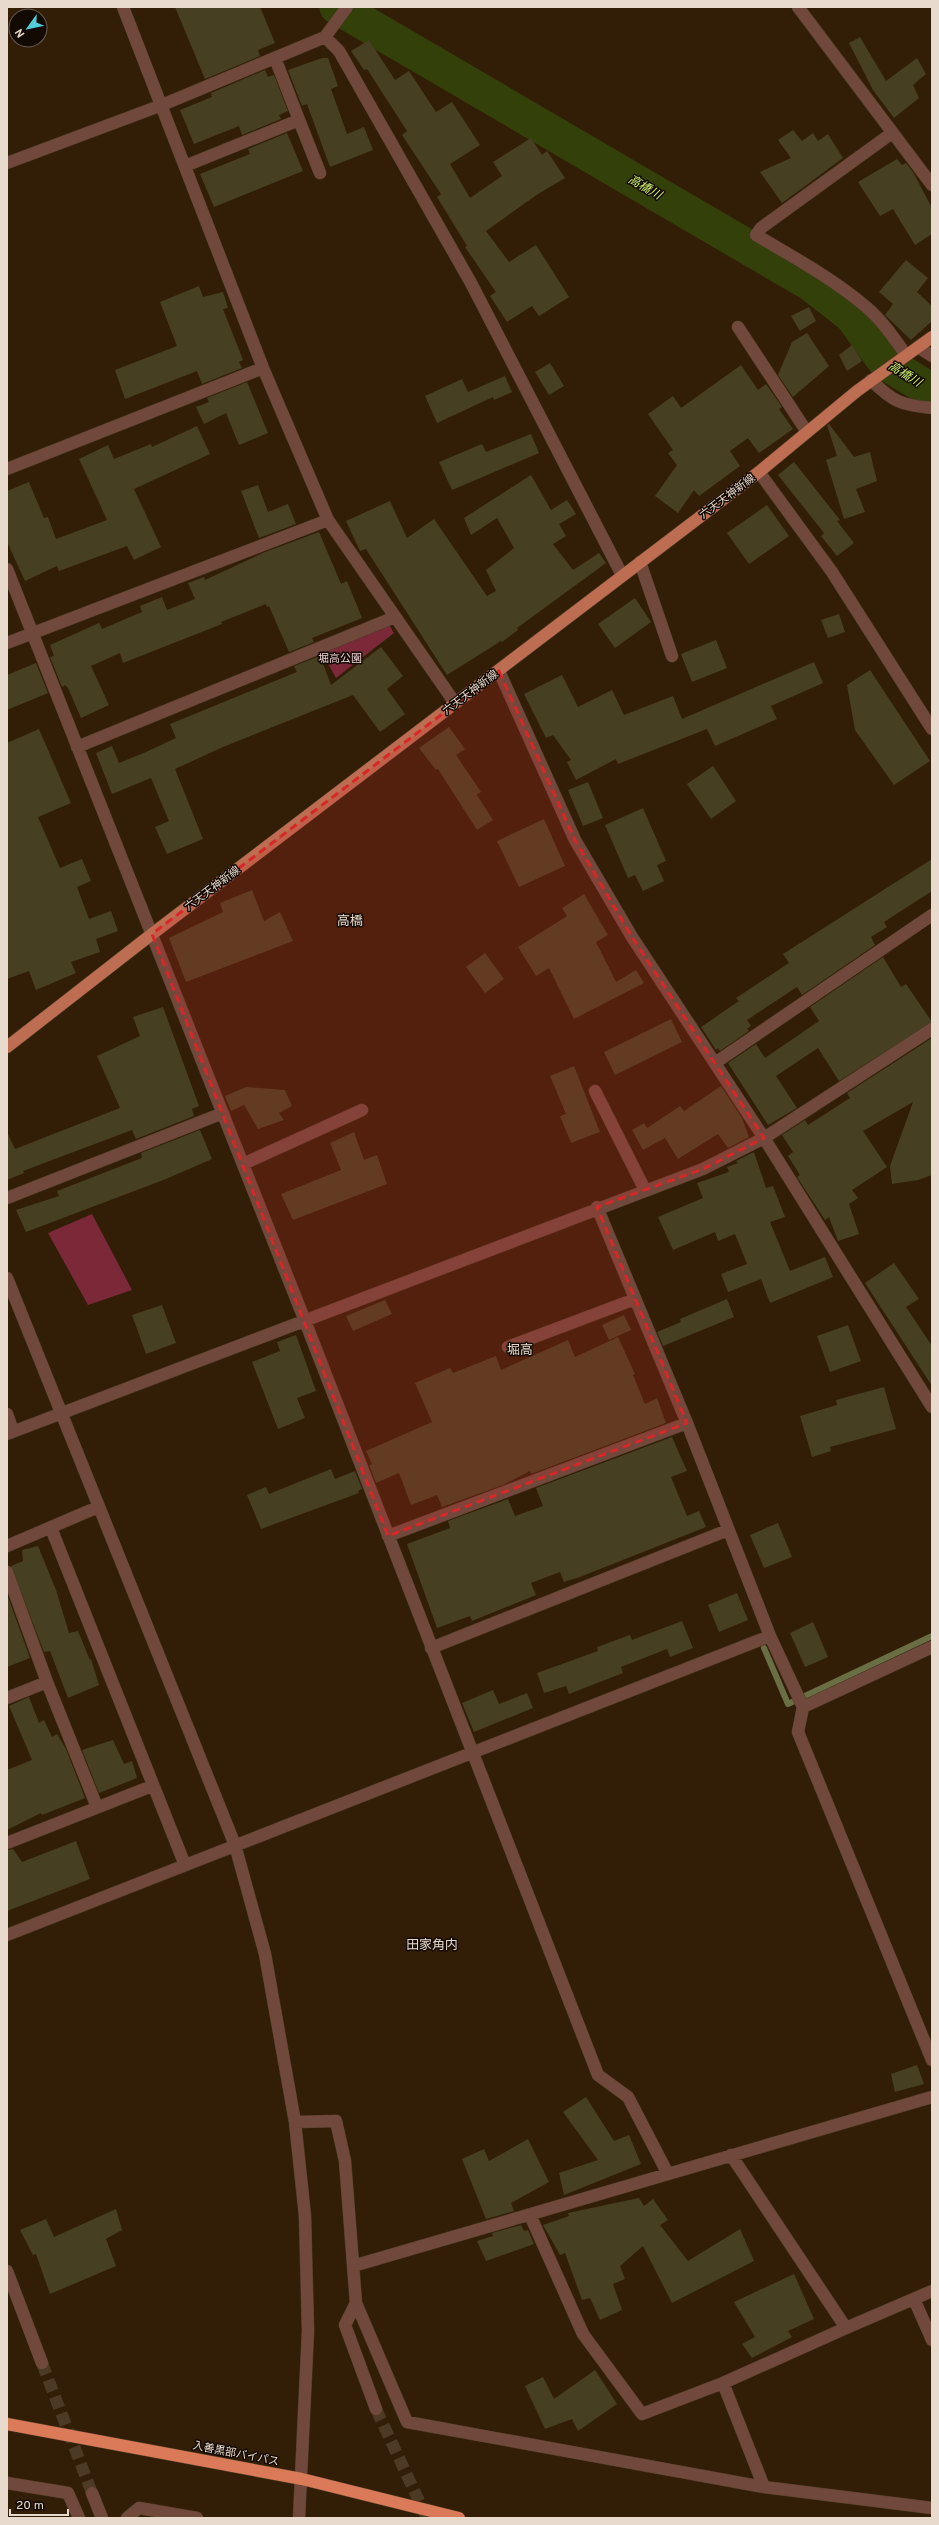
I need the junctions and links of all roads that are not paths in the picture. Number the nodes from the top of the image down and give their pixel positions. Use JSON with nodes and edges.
{"nodes":[{"id":1,"x":123,"y":7,"type":"edge"},
{"id":2,"x":347,"y":7,"type":"edge"},
{"id":3,"x":799,"y":7,"type":"edge"},
{"id":4,"x":325,"y":37,"type":"junction"},
{"id":5,"x":275,"y":58,"type":"junction"},
{"id":6,"x":162,"y":105,"type":"junction"},
{"id":7,"x":299,"y":120,"type":"junction"},
{"id":8,"x":892,"y":133,"type":"junction"},
{"id":9,"x":7,"y":163,"type":"edge"},
{"id":10,"x":185,"y":166,"type":"junction"},
{"id":11,"x":320,"y":173,"type":"dead end"},
{"id":12,"x":932,"y":185,"type":"edge"},
{"id":13,"x":738,"y":327,"type":"dead end"},
{"id":14,"x":932,"y":337,"type":"edge"},
{"id":15,"x":918,"y":347,"type":"junction"},
{"id":16,"x":906,"y":356,"type":"junction"},
{"id":17,"x":932,"y":356,"type":"edge"},
{"id":18,"x":263,"y":368,"type":"junction"},
{"id":19,"x":875,"y":377,"type":"junction"},
{"id":20,"x":932,"y":408,"type":"edge"},
{"id":21,"x":806,"y":432,"type":"junction"},
{"id":22,"x":7,"y":469,"type":"edge"},
{"id":23,"x":759,"y":472,"type":"junction"},
{"id":24,"x":328,"y":520,"type":"junction"},
{"id":25,"x":640,"y":562,"type":"junction"},
{"id":26,"x":7,"y":569,"type":"edge"},
{"id":27,"x":622,"y":575,"type":"junction"},
{"id":28,"x":395,"y":617,"type":"junction"},
{"id":29,"x":32,"y":633,"type":"junction"},
{"id":30,"x":7,"y":643,"type":"edge"},
{"id":31,"x":672,"y":656,"type":"dead end"},
{"id":32,"x":499,"y":671,"type":"junction"},
{"id":33,"x":455,"y":703,"type":"junction"},
{"id":34,"x":932,"y":729,"type":"edge"},
{"id":35,"x":78,"y":747,"type":"junction"},
{"id":36,"x":932,"y":915,"type":"edge"},
{"id":37,"x":152,"y":934,"type":"junction"},
{"id":38,"x":932,"y":1029,"type":"edge"},
{"id":39,"x":7,"y":1047,"type":"edge"},
{"id":40,"x":714,"y":1063,"type":"junction"},
{"id":41,"x":595,"y":1091,"type":"dead end"},
{"id":42,"x":362,"y":1110,"type":"dead end"},
{"id":43,"x":222,"y":1112,"type":"junction"},
{"id":44,"x":764,"y":1138,"type":"junction"},
{"id":45,"x":243,"y":1164,"type":"junction"},
{"id":46,"x":645,"y":1190,"type":"junction"},
{"id":47,"x":7,"y":1198,"type":"edge"},
{"id":48,"x":597,"y":1207,"type":"junction"},
{"id":49,"x":7,"y":1278,"type":"edge"},
{"id":50,"x":635,"y":1299,"type":"junction"},
{"id":51,"x":305,"y":1321,"type":"junction"},
{"id":52,"x":508,"y":1348,"type":"dead end"},
{"id":53,"x":932,"y":1407,"type":"edge"},
{"id":54,"x":60,"y":1413,"type":"junction"},
{"id":55,"x":7,"y":1414,"type":"edge"},
{"id":56,"x":687,"y":1423,"type":"junction"},
{"id":57,"x":10,"y":1433,"type":"edge"},
{"id":58,"x":98,"y":1507,"type":"junction"},
{"id":59,"x":51,"y":1528,"type":"junction"},
{"id":60,"x":728,"y":1530,"type":"junction"},
{"id":61,"x":388,"y":1536,"type":"junction"},
{"id":62,"x":7,"y":1546,"type":"edge"},
{"id":63,"x":7,"y":1572,"type":"edge"},
{"id":64,"x":770,"y":1636,"type":"junction"},
{"id":65,"x":932,"y":1647,"type":"edge"},
{"id":66,"x":431,"y":1648,"type":"junction"},
{"id":67,"x":47,"y":1682,"type":"junction"},
{"id":68,"x":7,"y":1698,"type":"edge"},
{"id":69,"x":803,"y":1707,"type":"junction"},
{"id":70,"x":471,"y":1752,"type":"junction"},
{"id":71,"x":152,"y":1786,"type":"junction"},
{"id":72,"x":97,"y":1807,"type":"junction"},
{"id":73,"x":7,"y":1843,"type":"edge"},
{"id":74,"x":235,"y":1845,"type":"junction"},
{"id":75,"x":185,"y":1865,"type":"junction"},
{"id":76,"x":7,"y":1936,"type":"edge"},
{"id":77,"x":932,"y":2060,"type":"edge"},
{"id":78,"x":932,"y":2097,"type":"edge"},
{"id":79,"x":295,"y":2122,"type":"junction"},
{"id":80,"x":731,"y":2155,"type":"junction"},
{"id":81,"x":668,"y":2174,"type":"junction"},
{"id":82,"x":530,"y":2215,"type":"junction"},
{"id":83,"x":353,"y":2266,"type":"junction"},
{"id":84,"x":7,"y":2271,"type":"edge"},
{"id":85,"x":932,"y":2291,"type":"edge"},
{"id":86,"x":914,"y":2299,"type":"junction"},
{"id":87,"x":356,"y":2303,"type":"junction"},
{"id":88,"x":846,"y":2328,"type":"junction"},
{"id":89,"x":932,"y":2340,"type":"edge"},
{"id":90,"x":42,"y":2363,"type":"tunnel mouth"},
{"id":91,"x":723,"y":2383,"type":"junction"},
{"id":92,"x":376,"y":2409,"type":"tunnel mouth"},
{"id":93,"x":7,"y":2424,"type":"edge"},
{"id":94,"x":302,"y":2479,"type":"junction"},
{"id":95,"x":7,"y":2483,"type":"edge"},
{"id":96,"x":764,"y":2487,"type":"junction"},
{"id":97,"x":92,"y":2493,"type":"tunnel mouth"},
{"id":98,"x":916,"y":2506,"type":"junction"},
{"id":99,"x":932,"y":2508,"type":"edge"},
{"id":100,"x":79,"y":2518,"type":"edge"},
{"id":101,"x":102,"y":2518,"type":"edge"},
{"id":102,"x":127,"y":2518,"type":"edge"},
{"id":103,"x":198,"y":2518,"type":"edge"},
{"id":104,"x":299,"y":2518,"type":"edge"},
{"id":105,"x":459,"y":2518,"type":"edge"},
{"id":106,"x":914,"y":2518,"type":"edge"}],
"edges":[{"from":1,"to":6,"type":"street"},
{"from":2,"to":4,"type":"street"},
{"from":3,"to":8,"type":"street"},
{"from":4,"to":5,"type":"street"},
{"from":4,"to":27,"type":"street"},
{"from":5,"to":6,"type":"street"},
{"from":5,"to":7,"type":"street"},
{"from":6,"to":9,"type":"street"},
{"from":6,"to":10,"type":"street"},
{"from":7,"to":10,"type":"street"},
{"from":7,"to":11,"type":"street"},
{"from":8,"to":12,"type":"street"},
{"from":8,"to":16,"type":"street"},
{"from":10,"to":18,"type":"street"},
{"from":13,"to":21,"type":"street"},
{"from":14,"to":15,"type":"main road","name":"六天天神新線"},
{"from":15,"to":16,"type":"main road","name":"六天天神新線"},
{"from":15,"to":17,"type":"street"},
{"from":16,"to":19,"type":"main road","name":"六天天神新線"},
{"from":18,"to":22,"type":"street"},
{"from":18,"to":24,"type":"street"},
{"from":19,"to":20,"type":"street"},
{"from":19,"to":21,"type":"main road","name":"六天天神新線"},
{"from":21,"to":23,"type":"main road","name":"六天天神新線"},
{"from":23,"to":25,"type":"main road","name":"六天天神新線"},
{"from":23,"to":34,"type":"street"},
{"from":24,"to":28,"type":"street"},
{"from":24,"to":29,"type":"street"},
{"from":25,"to":27,"type":"main road","name":"六天天神新線"},
{"from":25,"to":31,"type":"street"},
{"from":26,"to":29,"type":"street"},
{"from":27,"to":32,"type":"main road","name":"六天天神新線"},
{"from":28,"to":33,"type":"street"},
{"from":28,"to":35,"type":"street"},
{"from":29,"to":30,"type":"street"},
{"from":29,"to":35,"type":"street"},
{"from":32,"to":33,"type":"main road","name":"六天天神新線"},
{"from":32,"to":40,"type":"street"},
{"from":33,"to":37,"type":"main road","name":"六天天神新線"},
{"from":35,"to":37,"type":"street"},
{"from":36,"to":40,"type":"street"},
{"from":37,"to":39,"type":"main road","name":"六天天神新線"},
{"from":37,"to":43,"type":"street"},
{"from":38,"to":44,"type":"street"},
{"from":40,"to":44,"type":"street"},
{"from":41,"to":46,"type":"street"},
{"from":42,"to":45,"type":"street"},
{"from":43,"to":45,"type":"street"},
{"from":43,"to":47,"type":"street"},
{"from":44,"to":46,"type":"street"},
{"from":44,"to":53,"type":"street"},
{"from":45,"to":51,"type":"street"},
{"from":46,"to":48,"type":"street"},
{"from":48,"to":50,"type":"street"},
{"from":48,"to":51,"type":"street"},
{"from":49,"to":54,"type":"street"},
{"from":50,"to":52,"type":"street"},
{"from":50,"to":56,"type":"street"},
{"from":51,"to":54,"type":"street"},
{"from":51,"to":61,"type":"street"},
{"from":54,"to":57,"type":"street"},
{"from":54,"to":58,"type":"street"},
{"from":55,"to":57,"type":"street"},
{"from":56,"to":60,"type":"street"},
{"from":56,"to":61,"type":"street"},
{"from":58,"to":59,"type":"street"},
{"from":58,"to":74,"type":"street"},
{"from":59,"to":62,"type":"street"},
{"from":59,"to":71,"type":"street"},
{"from":60,"to":64,"type":"street"},
{"from":60,"to":66,"type":"street"},
{"from":61,"to":66,"type":"street"},
{"from":63,"to":67,"type":"street"},
{"from":64,"to":69,"type":"street"},
{"from":64,"to":70,"type":"street"},
{"from":65,"to":69,"type":"street"},
{"from":66,"to":70,"type":"street"},
{"from":67,"to":68,"type":"street"},
{"from":67,"to":72,"type":"street"},
{"from":69,"to":77,"type":"street"},
{"from":70,"to":74,"type":"street"},
{"from":70,"to":81,"type":"street"},
{"from":71,"to":72,"type":"street"},
{"from":71,"to":75,"type":"street"},
{"from":72,"to":73,"type":"street"},
{"from":74,"to":75,"type":"street"},
{"from":74,"to":79,"type":"street"},
{"from":75,"to":76,"type":"street"},
{"from":78,"to":80,"type":"street"},
{"from":79,"to":83,"type":"street"},
{"from":79,"to":94,"type":"street"},
{"from":80,"to":81,"type":"street"},
{"from":80,"to":88,"type":"street"},
{"from":81,"to":82,"type":"street"},
{"from":82,"to":83,"type":"street"},
{"from":82,"to":91,"type":"street"},
{"from":83,"to":87,"type":"street"},
{"from":84,"to":90,"type":"street"},
{"from":85,"to":86,"type":"street"},
{"from":86,"to":88,"type":"street"},
{"from":86,"to":89,"type":"street"},
{"from":87,"to":92,"type":"street"},
{"from":87,"to":96,"type":"street"},
{"from":88,"to":91,"type":"street"},
{"from":91,"to":96,"type":"street"},
{"from":93,"to":94,"type":"highway","name":"入善黒部バイパス"},
{"from":94,"to":104,"type":"street"},
{"from":94,"to":105,"type":"highway","name":"入善黒部バイパス"},
{"from":95,"to":100,"type":"street"},
{"from":96,"to":98,"type":"street"},
{"from":97,"to":101,"type":"street"},
{"from":98,"to":99,"type":"street"},
{"from":98,"to":106,"type":"street"},
{"from":102,"to":103,"type":"street"}]}
